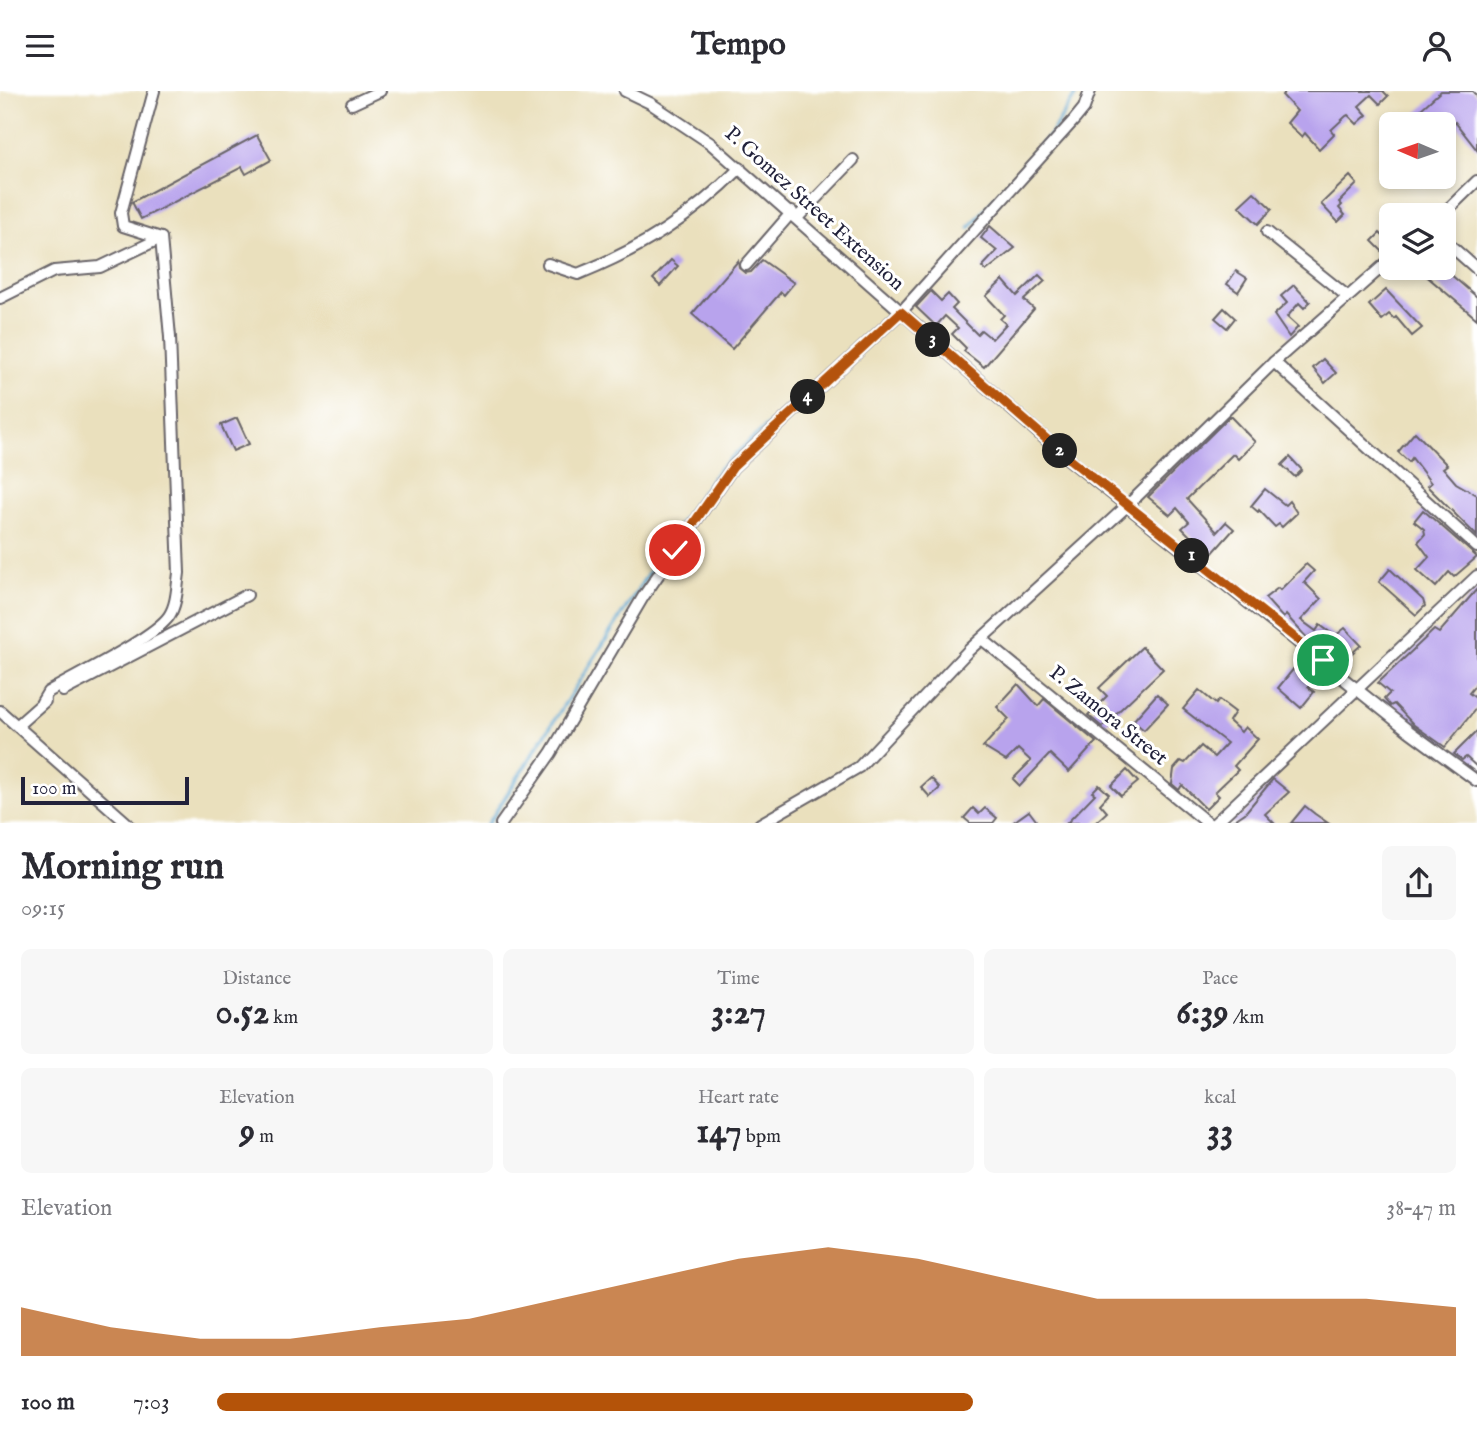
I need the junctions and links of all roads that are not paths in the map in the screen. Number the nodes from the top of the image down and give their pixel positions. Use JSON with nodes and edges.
{"nodes":[{"id":1,"x":154,"y":91,"type":"edge"},
{"id":2,"x":380,"y":91,"type":"edge"},
{"id":3,"x":625,"y":91,"type":"edge"},
{"id":4,"x":1090,"y":91,"type":"edge"},
{"id":5,"x":352,"y":104,"type":"dead end"},
{"id":6,"x":853,"y":160,"type":"dead end"},
{"id":7,"x":740,"y":168,"type":"junction"},
{"id":8,"x":1477,"y":181,"type":"edge"},
{"id":9,"x":1454,"y":203,"type":"edge"},
{"id":10,"x":795,"y":215,"type":"junction"},
{"id":11,"x":1267,"y":232,"type":"dead end"},
{"id":12,"x":161,"y":238,"type":"junction"},
{"id":13,"x":1456,"y":251,"type":"edge"},
{"id":14,"x":548,"y":264,"type":"dead end"},
{"id":15,"x":746,"y":265,"type":"dead end"},
{"id":16,"x":1379,"y":269,"type":"edge"},
{"id":17,"x":1477,"y":269,"type":"edge"},
{"id":18,"x":1348,"y":296,"type":"junction"},
{"id":19,"x":0,"y":299,"type":"edge"},
{"id":20,"x":901,"y":312,"type":"junction"},
{"id":21,"x":1274,"y":362,"type":"junction"},
{"id":22,"x":1128,"y":505,"type":"junction"},
{"id":23,"x":1477,"y":547,"type":"edge"},
{"id":24,"x":1477,"y":576,"type":"edge"},
{"id":25,"x":247,"y":595,"type":"dead end"},
{"id":26,"x":982,"y":639,"type":"junction"},
{"id":27,"x":1359,"y":688,"type":"junction"},
{"id":28,"x":42,"y":702,"type":"junction"},
{"id":29,"x":0,"y":711,"type":"edge"},
{"id":30,"x":19,"y":724,"type":"junction"},
{"id":31,"x":1477,"y":781,"type":"edge"},
{"id":32,"x":127,"y":823,"type":"edge"},
{"id":33,"x":502,"y":823,"type":"edge"},
{"id":34,"x":762,"y":823,"type":"edge"},
{"id":35,"x":1211,"y":823,"type":"edge"},
{"id":36,"x":1213,"y":823,"type":"edge"}],
"edges":[{"from":1,"to":12,"type":"street"},
{"from":2,"to":5,"type":"street"},
{"from":3,"to":7,"type":"street","name":"P. Gomez Street Extension"},
{"from":4,"to":20,"type":"street"},
{"from":6,"to":10,"type":"street"},
{"from":7,"to":10,"type":"street","name":"P. Gomez Street Extension"},
{"from":7,"to":14,"type":"street"},
{"from":8,"to":9,"type":"street"},
{"from":10,"to":15,"type":"street"},
{"from":10,"to":20,"type":"street","name":"P. Gomez Street Extension"},
{"from":11,"to":18,"type":"street"},
{"from":12,"to":19,"type":"street"},
{"from":12,"to":28,"type":"street"},
{"from":13,"to":17,"type":"street"},
{"from":16,"to":18,"type":"street"},
{"from":18,"to":21,"type":"street"},
{"from":20,"to":22,"type":"street","name":"P. Gomez Street Extension"},
{"from":20,"to":33,"type":"street"},
{"from":21,"to":22,"type":"street"},
{"from":21,"to":23,"type":"street"},
{"from":22,"to":26,"type":"street"},
{"from":22,"to":27,"type":"street","name":"P. Gomez Street Extension"},
{"from":24,"to":27,"type":"street"},
{"from":25,"to":28,"type":"street"},
{"from":26,"to":34,"type":"street"},
{"from":26,"to":35,"type":"street","name":"P. Zamora Street"},
{"from":27,"to":31,"type":"street","name":"P. Gomez Street Extension"},
{"from":27,"to":36,"type":"street"},
{"from":28,"to":30,"type":"street"},
{"from":29,"to":30,"type":"street"},
{"from":30,"to":32,"type":"street"}]}
